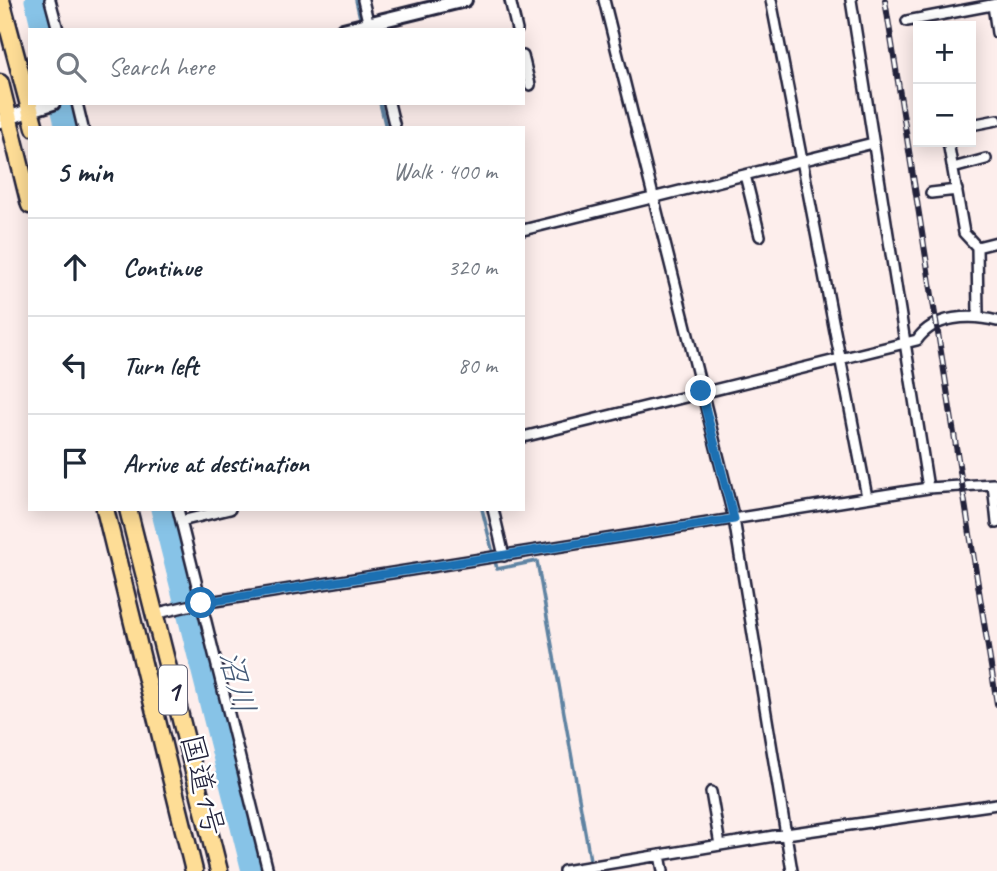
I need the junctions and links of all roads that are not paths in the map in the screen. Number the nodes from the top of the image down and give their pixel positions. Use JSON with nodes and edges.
{"nodes":[{"id":1,"x":1,"y":0,"type":"edge"},
{"id":2,"x":50,"y":0,"type":"edge"},
{"id":3,"x":363,"y":0,"type":"edge"},
{"id":4,"x":465,"y":0,"type":"edge"},
{"id":5,"x":510,"y":0,"type":"edge"},
{"id":6,"x":604,"y":0,"type":"edge"},
{"id":7,"x":771,"y":0,"type":"edge"},
{"id":8,"x":851,"y":0,"type":"edge"},
{"id":9,"x":992,"y":4,"type":"edge"},
{"id":10,"x":907,"y":21,"type":"dead end"},
{"id":11,"x":913,"y":21,"type":"edge"},
{"id":12,"x":936,"y":21,"type":"edge"},
{"id":13,"x":370,"y":26,"type":"edge"},
{"id":14,"x":57,"y":28,"type":"edge"},
{"id":15,"x":348,"y":28,"type":"edge"},
{"id":16,"x":517,"y":28,"type":"edge"},
{"id":17,"x":997,"y":33,"type":"edge"},
{"id":18,"x":525,"y":64,"type":"edge"},
{"id":19,"x":28,"y":68,"type":"edge"},
{"id":20,"x":0,"y":83,"type":"edge"},
{"id":21,"x":530,"y":85,"type":"dead end"},
{"id":22,"x":77,"y":105,"type":"edge"},
{"id":23,"x":389,"y":105,"type":"edge"},
{"id":24,"x":43,"y":106,"type":"edge"},
{"id":25,"x":4,"y":119,"type":"edge"},
{"id":26,"x":997,"y":120,"type":"edge"},
{"id":27,"x":976,"y":124,"type":"edge"},
{"id":28,"x":36,"y":126,"type":"edge"},
{"id":29,"x":83,"y":126,"type":"edge"},
{"id":30,"x":395,"y":126,"type":"edge"},
{"id":31,"x":873,"y":143,"type":"junction"},
{"id":32,"x":949,"y":147,"type":"edge"},
{"id":33,"x":803,"y":159,"type":"junction"},
{"id":34,"x":986,"y":159,"type":"dead end"},
{"id":35,"x":953,"y":168,"type":"junction"},
{"id":36,"x":745,"y":175,"type":"junction"},
{"id":37,"x":957,"y":190,"type":"junction"},
{"id":38,"x":931,"y":193,"type":"dead end"},
{"id":39,"x":28,"y":198,"type":"edge"},
{"id":40,"x":653,"y":200,"type":"junction"},
{"id":41,"x":525,"y":230,"type":"edge"},
{"id":42,"x":760,"y":236,"type":"dead end"},
{"id":43,"x":997,"y":243,"type":"edge"},
{"id":44,"x":977,"y":247,"type":"junction"},
{"id":45,"x":978,"y":315,"type":"junction"},
{"id":46,"x":997,"y":321,"type":"edge"},
{"id":47,"x":906,"y":342,"type":"junction"},
{"id":48,"x":841,"y":358,"type":"junction"},
{"id":49,"x":701,"y":391,"type":"junction"},
{"id":50,"x":525,"y":436,"type":"edge"},
{"id":51,"x":928,"y":488,"type":"junction"},
{"id":52,"x":867,"y":497,"type":"junction"},
{"id":53,"x":104,"y":511,"type":"edge"},
{"id":54,"x":128,"y":511,"type":"edge"},
{"id":55,"x":178,"y":511,"type":"edge"},
{"id":56,"x":222,"y":511,"type":"edge"},
{"id":57,"x":493,"y":511,"type":"edge"},
{"id":58,"x":734,"y":519,"type":"junction"},
{"id":59,"x":181,"y":521,"type":"junction"},
{"id":60,"x":997,"y":523,"type":"edge"},
{"id":61,"x":504,"y":556,"type":"junction"},
{"id":62,"x":199,"y":604,"type":"junction"},
{"id":63,"x":154,"y":614,"type":"junction"},
{"id":64,"x":712,"y":792,"type":"dead end"},
{"id":65,"x":997,"y":804,"type":"edge"},
{"id":66,"x":786,"y":834,"type":"junction"},
{"id":67,"x":720,"y":845,"type":"junction"},
{"id":68,"x":660,"y":855,"type":"junction"},
{"id":69,"x":194,"y":871,"type":"edge"},
{"id":70,"x":219,"y":871,"type":"edge"},
{"id":71,"x":268,"y":871,"type":"edge"},
{"id":72,"x":564,"y":871,"type":"edge"},
{"id":73,"x":663,"y":871,"type":"edge"},
{"id":74,"x":792,"y":871,"type":"edge"}],
"edges":[{"from":1,"to":19,"type":"highway"},
{"from":2,"to":14,"type":"street"},
{"from":3,"to":13,"type":"street"},
{"from":4,"to":13,"type":"street"},
{"from":5,"to":16,"type":"street"},
{"from":6,"to":40,"type":"street"},
{"from":7,"to":33,"type":"street"},
{"from":8,"to":31,"type":"street"},
{"from":9,"to":12,"type":"street"},
{"from":9,"to":17,"type":"street"},
{"from":10,"to":11,"type":"street"},
{"from":13,"to":15,"type":"street"},
{"from":18,"to":21,"type":"street"},
{"from":20,"to":25,"type":"highway"},
{"from":22,"to":29,"type":"street"},
{"from":23,"to":30,"type":"street"},
{"from":24,"to":25,"type":"street"},
{"from":24,"to":28,"type":"highway"},
{"from":25,"to":39,"type":"highway"},
{"from":26,"to":27,"type":"street"},
{"from":31,"to":33,"type":"street"},
{"from":31,"to":47,"type":"street"},
{"from":32,"to":35,"type":"street"},
{"from":33,"to":36,"type":"street"},
{"from":33,"to":48,"type":"street"},
{"from":34,"to":35,"type":"street"},
{"from":35,"to":37,"type":"street"},
{"from":36,"to":40,"type":"street"},
{"from":36,"to":42,"type":"street"},
{"from":37,"to":38,"type":"street"},
{"from":37,"to":44,"type":"street"},
{"from":40,"to":41,"type":"street"},
{"from":40,"to":49,"type":"street"},
{"from":43,"to":44,"type":"street"},
{"from":44,"to":45,"type":"street"},
{"from":45,"to":46,"type":"street"},
{"from":45,"to":47,"type":"street"},
{"from":47,"to":48,"type":"street"},
{"from":47,"to":51,"type":"street"},
{"from":48,"to":49,"type":"street"},
{"from":48,"to":52,"type":"street"},
{"from":49,"to":50,"type":"street"},
{"from":49,"to":58,"type":"street"},
{"from":51,"to":52,"type":"street"},
{"from":51,"to":60,"type":"street"},
{"from":52,"to":58,"type":"street"},
{"from":53,"to":69,"type":"highway","name":"国道1号","number":"1"},
{"from":54,"to":63,"type":"highway","name":"国道1号","number":"1"},
{"from":55,"to":59,"type":"street"},
{"from":56,"to":59,"type":"street"},
{"from":57,"to":61,"type":"street"},
{"from":58,"to":61,"type":"street"},
{"from":58,"to":66,"type":"street"},
{"from":59,"to":62,"type":"street"},
{"from":61,"to":62,"type":"street"},
{"from":62,"to":63,"type":"street"},
{"from":62,"to":71,"type":"street"},
{"from":63,"to":70,"type":"highway","name":"国道1号","number":"1"},
{"from":64,"to":67,"type":"street"},
{"from":65,"to":66,"type":"street"},
{"from":66,"to":67,"type":"street"},
{"from":66,"to":74,"type":"street"},
{"from":67,"to":68,"type":"street"},
{"from":68,"to":72,"type":"street"},
{"from":68,"to":73,"type":"street"}]}
